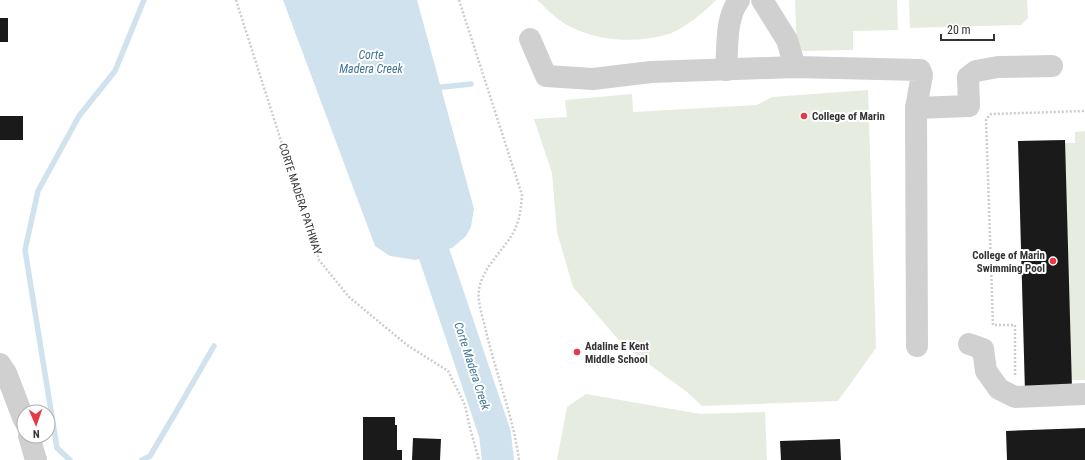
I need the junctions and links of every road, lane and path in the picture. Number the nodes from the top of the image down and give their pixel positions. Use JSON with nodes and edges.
{"nodes":[{"id":1,"x":236,"y":0,"type":"edge"},
{"id":2,"x":459,"y":0,"type":"edge"},
{"id":3,"x":739,"y":0,"type":"edge"},
{"id":4,"x":762,"y":0,"type":"edge"},
{"id":5,"x":530,"y":39,"type":"dead end"},
{"id":6,"x":1052,"y":66,"type":"dead end"},
{"id":7,"x":795,"y":67,"type":"junction"},
{"id":8,"x":726,"y":70,"type":"junction"},
{"id":9,"x":916,"y":108,"type":"junction"},
{"id":10,"x":1085,"y":111,"type":"edge"},
{"id":11,"x":969,"y":344,"type":"dead end"},
{"id":12,"x":917,"y":346,"type":"dead end"},
{"id":13,"x":0,"y":364,"type":"edge"},
{"id":14,"x":1085,"y":394,"type":"edge"},
{"id":15,"x":1015,"y":397,"type":"junction"},
{"id":16,"x":18,"y":404,"type":"edge"},
{"id":17,"x":31,"y":444,"type":"edge"},
{"id":18,"x":36,"y":460,"type":"edge"},
{"id":19,"x":479,"y":460,"type":"edge"},
{"id":20,"x":519,"y":460,"type":"edge"}],
"edges":[{"from":1,"to":19,"type":"path","name":"CORTE MADERA PATHWAY"},
{"from":2,"to":20,"type":"path"},
{"from":3,"to":8,"type":"street"},
{"from":4,"to":7,"type":"street"},
{"from":5,"to":8,"type":"street"},
{"from":6,"to":9,"type":"street"},
{"from":7,"to":8,"type":"street"},
{"from":7,"to":9,"type":"street"},
{"from":9,"to":12,"type":"street"},
{"from":10,"to":15,"type":"path"},
{"from":11,"to":15,"type":"street"},
{"from":13,"to":16,"type":"street"},
{"from":14,"to":15,"type":"street"},
{"from":17,"to":18,"type":"street"}]}
